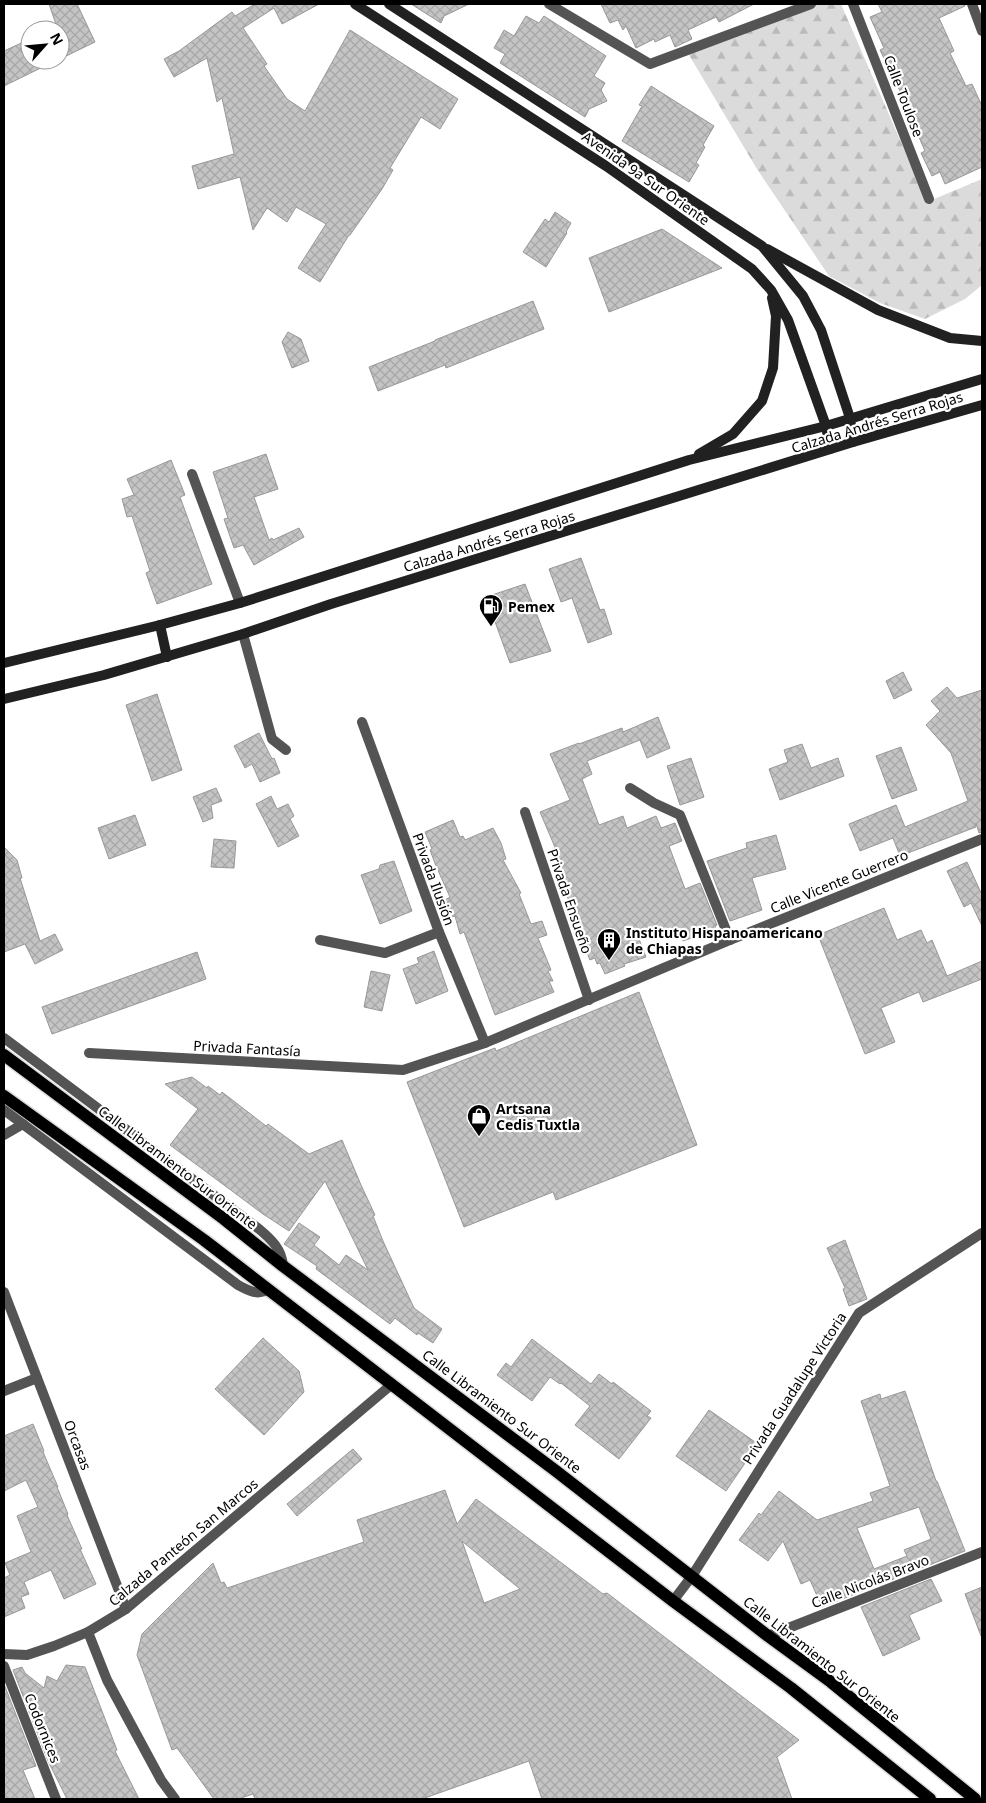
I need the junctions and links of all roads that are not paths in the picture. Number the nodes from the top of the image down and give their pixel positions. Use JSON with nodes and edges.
{"nodes":[{"id":1,"x":355,"y":4,"type":"edge"},
{"id":2,"x":389,"y":4,"type":"edge"},
{"id":3,"x":549,"y":4,"type":"edge"},
{"id":4,"x":811,"y":4,"type":"edge"},
{"id":5,"x":853,"y":4,"type":"edge"},
{"id":6,"x":972,"y":4,"type":"edge"},
{"id":7,"x":982,"y":31,"type":"edge"},
{"id":8,"x":929,"y":199,"type":"dead end"},
{"id":9,"x":762,"y":246,"type":"junction"},
{"id":10,"x":771,"y":290,"type":"junction"},
{"id":11,"x":982,"y":341,"type":"edge"},
{"id":12,"x":982,"y":379,"type":"edge"},
{"id":13,"x":982,"y":405,"type":"edge"},
{"id":14,"x":850,"y":418,"type":"junction"},
{"id":15,"x":826,"y":426,"type":"junction"},
{"id":16,"x":852,"y":442,"type":"junction"},
{"id":17,"x":830,"y":450,"type":"junction"},
{"id":18,"x":689,"y":460,"type":"junction"},
{"id":19,"x":192,"y":474,"type":"dead end"},
{"id":20,"x":240,"y":603,"type":"junction"},
{"id":21,"x":160,"y":625,"type":"junction"},
{"id":22,"x":243,"y":634,"type":"junction"},
{"id":23,"x":168,"y":656,"type":"junction"},
{"id":24,"x":4,"y":663,"type":"edge"},
{"id":25,"x":4,"y":699,"type":"edge"},
{"id":26,"x":362,"y":722,"type":"dead end"},
{"id":27,"x":286,"y":750,"type":"dead end"},
{"id":28,"x":630,"y":788,"type":"dead end"},
{"id":29,"x":525,"y":812,"type":"dead end"},
{"id":30,"x":982,"y":839,"type":"edge"},
{"id":31,"x":439,"y":932,"type":"junction"},
{"id":32,"x":320,"y":940,"type":"dead end"},
{"id":33,"x":730,"y":940,"type":"junction"},
{"id":34,"x":590,"y":1000,"type":"junction"},
{"id":35,"x":4,"y":1038,"type":"edge"},
{"id":36,"x":485,"y":1044,"type":"junction"},
{"id":37,"x":89,"y":1053,"type":"dead end"},
{"id":38,"x":4,"y":1055,"type":"edge"},
{"id":39,"x":403,"y":1070,"type":"joint"},
{"id":40,"x":4,"y":1096,"type":"edge"},
{"id":41,"x":4,"y":1110,"type":"edge"},
{"id":42,"x":23,"y":1124,"type":"junction"},
{"id":43,"x":4,"y":1135,"type":"edge"},
{"id":44,"x":982,"y":1233,"type":"edge"},
{"id":45,"x":283,"y":1266,"type":"junction"},
{"id":46,"x":268,"y":1288,"type":"junction"},
{"id":47,"x":4,"y":1292,"type":"edge"},
{"id":48,"x":37,"y":1378,"type":"junction"},
{"id":49,"x":391,"y":1385,"type":"junction"},
{"id":50,"x":4,"y":1391,"type":"edge"},
{"id":51,"x":982,"y":1552,"type":"edge"},
{"id":52,"x":692,"y":1576,"type":"junction"},
{"id":53,"x":673,"y":1601,"type":"junction"},
{"id":54,"x":126,"y":1609,"type":"junction"},
{"id":55,"x":88,"y":1632,"type":"junction"},
{"id":56,"x":768,"y":1636,"type":"junction"},
{"id":57,"x":4,"y":1654,"type":"edge"},
{"id":58,"x":4,"y":1666,"type":"edge"},
{"id":59,"x":56,"y":1799,"type":"edge"},
{"id":60,"x":175,"y":1799,"type":"edge"},
{"id":61,"x":930,"y":1799,"type":"edge"},
{"id":62,"x":975,"y":1799,"type":"edge"}],
"edges":[{"from":1,"to":10,"type":"main road","name":"Avenida 9a Sur Oriente"},
{"from":2,"to":9,"type":"main road","name":"Avenida 9a Sur Oriente"},
{"from":3,"to":4,"type":"street"},
{"from":5,"to":8,"type":"street","name":"Calle Toulose"},
{"from":6,"to":7,"type":"street"},
{"from":9,"to":11,"type":"main road"},
{"from":9,"to":14,"type":"main road","name":"Avenida 9a Sur Oriente"},
{"from":10,"to":15,"type":"main road","name":"Avenida 9a Sur Oriente"},
{"from":10,"to":18,"type":"main road"},
{"from":12,"to":14,"type":"main road","name":"Calzada Andrés Serra Rojas"},
{"from":13,"to":16,"type":"main road","name":"Calzada Andrés Serra Rojas"},
{"from":14,"to":15,"type":"main road","name":"Calzada Andrés Serra Rojas"},
{"from":14,"to":16,"type":"main road","name":"Avenida 9a Sur Oriente"},
{"from":15,"to":17,"type":"main road","name":"Avenida 9a Sur Oriente"},
{"from":15,"to":18,"type":"main road","name":"Calzada Andrés Serra Rojas"},
{"from":16,"to":17,"type":"main road","name":"Calzada Andrés Serra Rojas"},
{"from":17,"to":22,"type":"main road","name":"Calzada Andrés Serra Rojas"},
{"from":18,"to":20,"type":"main road","name":"Calzada Andrés Serra Rojas"},
{"from":19,"to":20,"type":"street"},
{"from":20,"to":21,"type":"main road","name":"Calzada Andrés Serra Rojas"},
{"from":21,"to":23,"type":"main road"},
{"from":21,"to":24,"type":"main road","name":"Calzada Andrés Serra Rojas"},
{"from":22,"to":23,"type":"main road","name":"Calzada Andrés Serra Rojas"},
{"from":22,"to":27,"type":"street"},
{"from":23,"to":25,"type":"main road","name":"Calzada Andrés Serra Rojas"},
{"from":26,"to":31,"type":"street","name":"Privada Ilusión"},
{"from":28,"to":33,"type":"street"},
{"from":29,"to":34,"type":"street","name":"Privada Ensueño"},
{"from":30,"to":33,"type":"street","name":"Calle Vicente Guerrero"},
{"from":31,"to":32,"type":"street"},
{"from":31,"to":36,"type":"street","name":"Privada Ilusión"},
{"from":33,"to":34,"type":"street","name":"Calle Vicente Guerrero"},
{"from":34,"to":36,"type":"street","name":"Calle Vicente Guerrero"},
{"from":35,"to":45,"type":"street"},
{"from":36,"to":39,"type":"street","name":"Calle Vicente Guerrero"},
{"from":37,"to":39,"type":"street","name":"Privada Fantasía"},
{"from":38,"to":45,"type":"main road","name":"Calle Libramiento Sur Oriente"},
{"from":40,"to":46,"type":"main road"},
{"from":41,"to":42,"type":"street"},
{"from":42,"to":43,"type":"street"},
{"from":42,"to":46,"type":"street"},
{"from":44,"to":52,"type":"street","name":"Privada Guadalupe Victoria"},
{"from":45,"to":52,"type":"main road","name":"Calle Libramiento Sur Oriente"},
{"from":46,"to":49,"type":"main road"},
{"from":47,"to":48,"type":"street","name":"Orcasas"},
{"from":48,"to":50,"type":"street"},
{"from":48,"to":54,"type":"street","name":"Orcasas"},
{"from":49,"to":53,"type":"main road"},
{"from":49,"to":54,"type":"street","name":"Calzada Panteón San Marcos"},
{"from":51,"to":56,"type":"street","name":"Calle Nicolás Bravo"},
{"from":52,"to":53,"type":"street","name":"Privada Guadalupe Victoria"},
{"from":52,"to":56,"type":"main road","name":"Calle Libramiento Sur Oriente"},
{"from":53,"to":61,"type":"main road"},
{"from":54,"to":55,"type":"street","name":"Calzada Panteón San Marcos"},
{"from":55,"to":57,"type":"street","name":"Calzada Panteón San Marcos"},
{"from":55,"to":60,"type":"street"},
{"from":56,"to":62,"type":"main road","name":"Calle Libramiento Sur Oriente"},
{"from":58,"to":59,"type":"street","name":"Codornices"}]}
